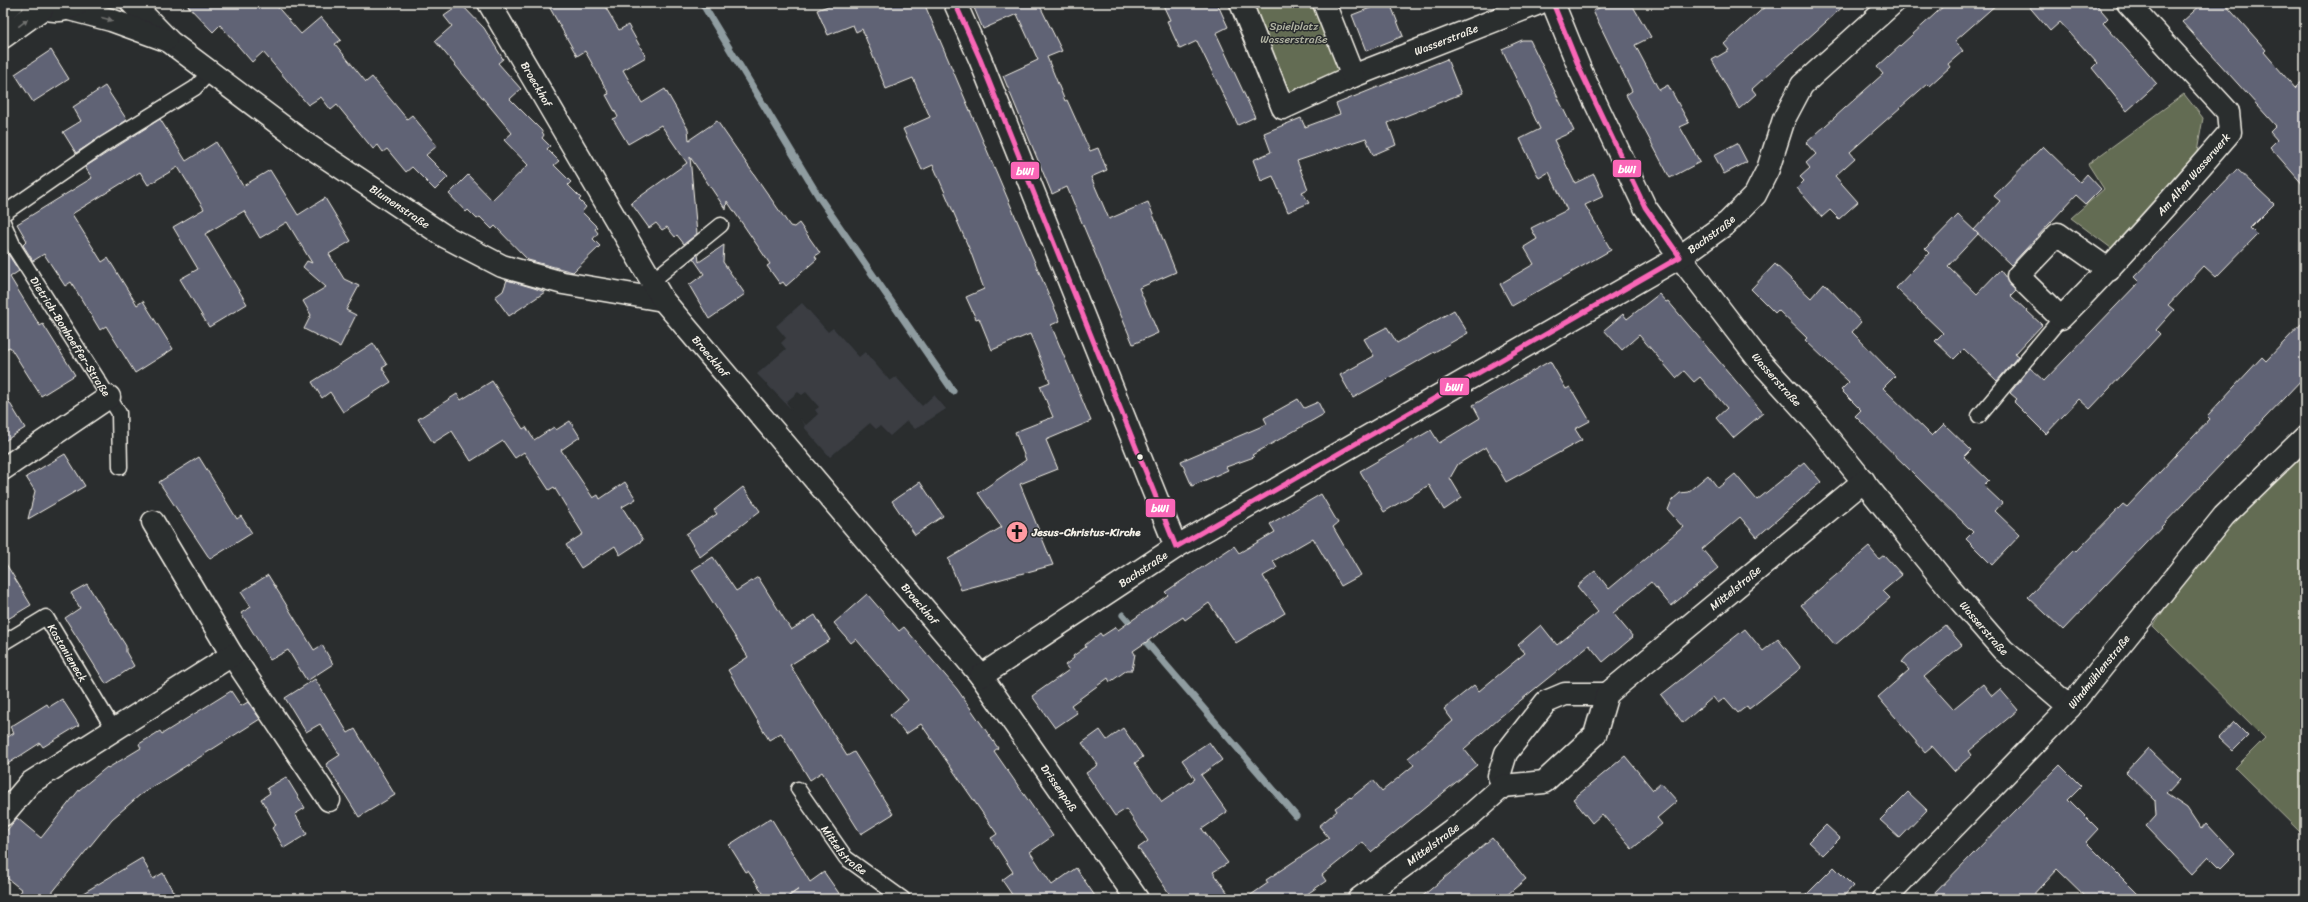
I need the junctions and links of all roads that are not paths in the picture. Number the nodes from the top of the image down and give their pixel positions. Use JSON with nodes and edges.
{"nodes":[{"id":1,"x":13,"y":3,"type":"edge"},
{"id":2,"x":132,"y":3,"type":"edge"},
{"id":3,"x":489,"y":3,"type":"edge"},
{"id":4,"x":955,"y":3,"type":"edge"},
{"id":5,"x":1242,"y":3,"type":"edge"},
{"id":6,"x":1324,"y":3,"type":"edge"},
{"id":7,"x":1539,"y":3,"type":"edge"},
{"id":8,"x":1553,"y":3,"type":"edge"},
{"id":9,"x":1893,"y":3,"type":"edge"},
{"id":10,"x":2128,"y":3,"type":"edge"},
{"id":11,"x":37,"y":6,"type":"edge"},
{"id":12,"x":74,"y":6,"type":"edge"},
{"id":13,"x":3,"y":11,"type":"edge"},
{"id":14,"x":3,"y":37,"type":"edge"},
{"id":15,"x":170,"y":42,"type":"junction"},
{"id":16,"x":210,"y":72,"type":"junction"},
{"id":17,"x":1353,"y":76,"type":"junction"},
{"id":18,"x":3,"y":214,"type":"edge"},
{"id":19,"x":3,"y":222,"type":"edge"},
{"id":20,"x":721,"y":225,"type":"dead end"},
{"id":21,"x":1680,"y":257,"type":"junction"},
{"id":22,"x":2109,"y":270,"type":"junction"},
{"id":23,"x":652,"y":281,"type":"junction"},
{"id":24,"x":663,"y":300,"type":"junction"},
{"id":25,"x":2061,"y":318,"type":"junction"},
{"id":26,"x":109,"y":397,"type":"junction"},
{"id":27,"x":1979,"y":416,"type":"dead end"},
{"id":28,"x":2305,"y":437,"type":"edge"},
{"id":29,"x":120,"y":468,"type":"dead end"},
{"id":30,"x":3,"y":469,"type":"edge"},
{"id":31,"x":1864,"y":482,"type":"junction"},
{"id":32,"x":153,"y":522,"type":"dead end"},
{"id":33,"x":1176,"y":547,"type":"junction"},
{"id":34,"x":3,"y":643,"type":"edge"},
{"id":35,"x":232,"y":655,"type":"junction"},
{"id":36,"x":981,"y":676,"type":"junction"},
{"id":37,"x":1606,"y":694,"type":"junction"},
{"id":38,"x":2070,"y":707,"type":"junction"},
{"id":39,"x":114,"y":730,"type":"junction"},
{"id":40,"x":1503,"y":786,"type":"junction"},
{"id":41,"x":798,"y":789,"type":"dead end"},
{"id":42,"x":328,"y":800,"type":"dead end"},
{"id":43,"x":3,"y":815,"type":"edge"},
{"id":44,"x":903,"y":899,"type":"edge"},
{"id":45,"x":1136,"y":899,"type":"edge"},
{"id":46,"x":1359,"y":899,"type":"edge"},
{"id":47,"x":1884,"y":899,"type":"edge"}],
"edges":[{"from":1,"to":13,"type":"street"},
{"from":2,"to":15,"type":"street","name":"Blumenstraße"},
{"from":3,"to":23,"type":"street","name":"Broeckhof"},
{"from":4,"to":33,"type":"street"},
{"from":5,"to":17,"type":"street","name":"Wasserstraße"},
{"from":6,"to":17,"type":"street"},
{"from":7,"to":17,"type":"street","name":"Wasserstraße"},
{"from":8,"to":21,"type":"street","name":"Wasserstraße"},
{"from":9,"to":21,"type":"street","name":"Bachstraße"},
{"from":10,"to":22,"type":"street","name":"Am Alten Wasserwerk"},
{"from":11,"to":12,"type":"street","name":"Blumenstraße"},
{"from":14,"to":11,"type":"street","one_way":true},
{"from":12,"to":15,"type":"street","name":"Blumenstraße","one_way":true},
{"from":15,"to":16,"type":"street","name":"Blumenstraße"},
{"from":16,"to":18,"type":"lane"},
{"from":16,"to":24,"type":"street","name":"Blumenstraße"},
{"from":19,"to":26,"type":"lane","name":"Dietrich-Bonhoeffer-Straße"},
{"from":20,"to":23,"type":"lane"},
{"from":21,"to":31,"type":"street","name":"Wasserstraße"},
{"from":21,"to":33,"type":"street","name":"Bachstraße"},
{"from":22,"to":25,"type":"street","name":"Am Alten Wasserwerk"},
{"from":22,"to":25,"type":"street"},
{"from":23,"to":24,"type":"street","name":"Broeckhof"},
{"from":24,"to":36,"type":"street","name":"Broeckhof"},
{"from":25,"to":27,"type":"lane","name":"Am Alten Wasserwerk"},
{"from":26,"to":29,"type":"lane"},
{"from":26,"to":30,"type":"street","name":"Dietrich-Bonhoeffer-Straße"},
{"from":28,"to":38,"type":"street","name":"Windmühlenstraße"},
{"from":31,"to":37,"type":"street","name":"Mittelstraße"},
{"from":31,"to":38,"type":"street","name":"Wasserstraße"},
{"from":32,"to":35,"type":"street"},
{"from":33,"to":36,"type":"street","name":"Bachstraße"},
{"from":34,"to":39,"type":"lane","name":"Kastanieneck"},
{"from":35,"to":39,"type":"street"},
{"from":35,"to":42,"type":"street"},
{"from":36,"to":45,"type":"street","name":"Drissenpaß"},
{"from":37,"to":40,"type":"street"},
{"from":37,"to":40,"type":"street"},
{"from":38,"to":47,"type":"street","name":"Windmühlenstraße"},
{"from":39,"to":43,"type":"street"},
{"from":40,"to":46,"type":"street","name":"Mittelstraße"},
{"from":41,"to":44,"type":"lane","name":"Mittelstraße"}]}
